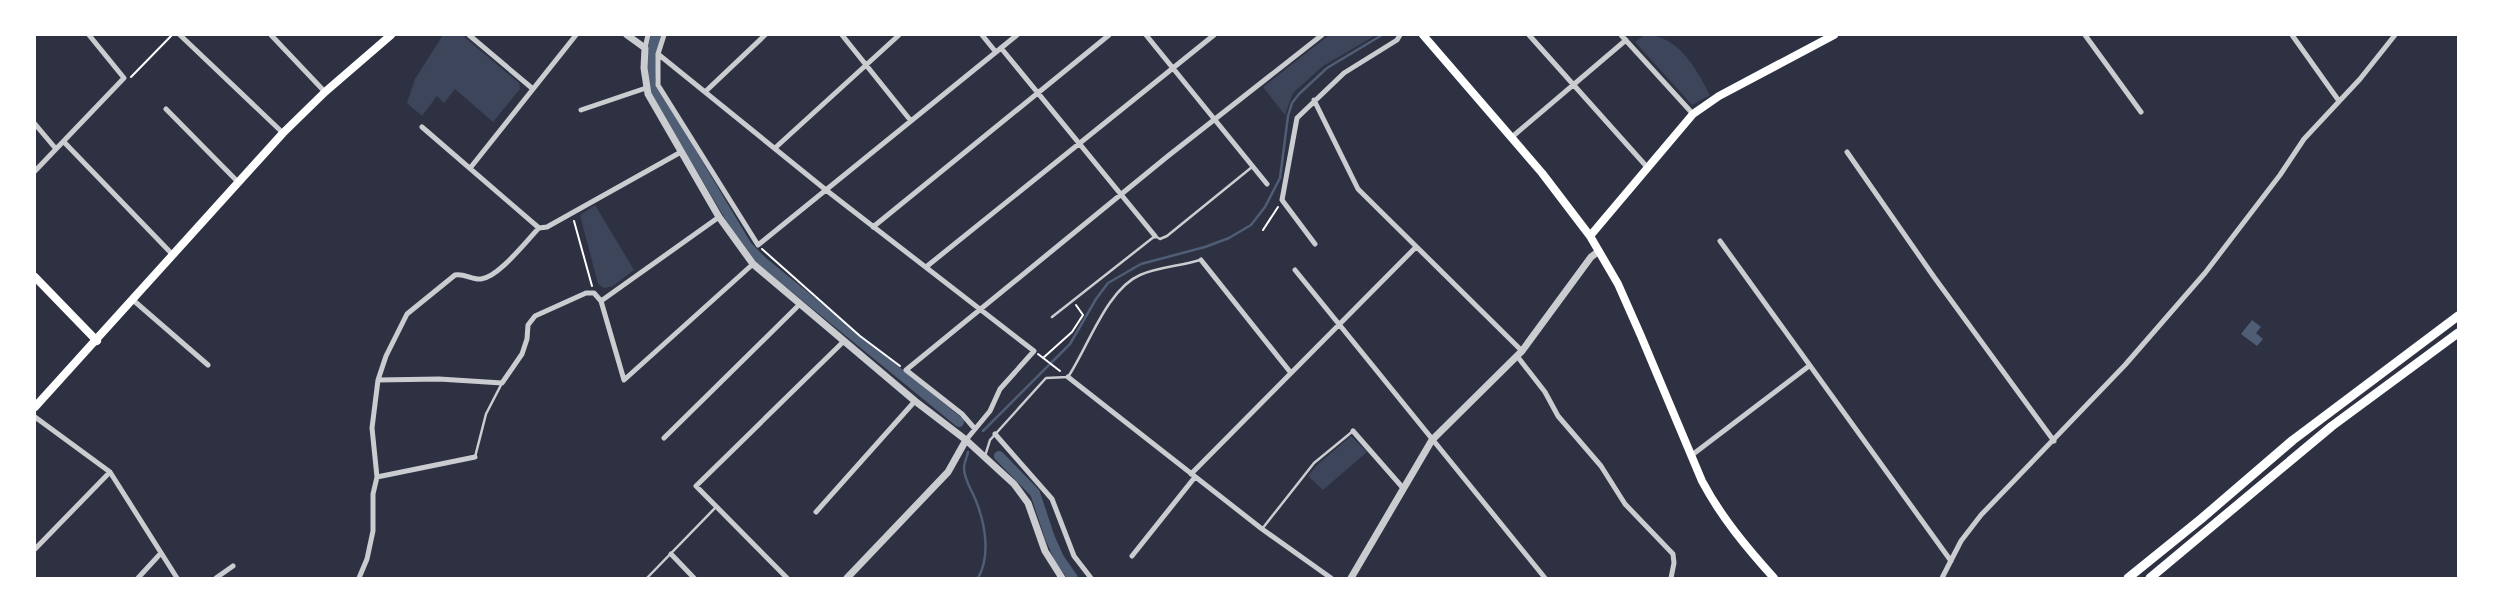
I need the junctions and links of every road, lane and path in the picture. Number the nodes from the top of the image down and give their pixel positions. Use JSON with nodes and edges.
{"nodes":[{"id":1,"x":89,"y":35,"type":"edge"},
{"id":2,"x":172,"y":35,"type":"edge"},
{"id":3,"x":180,"y":35,"type":"edge"},
{"id":4,"x":271,"y":35,"type":"edge"},
{"id":5,"x":391,"y":35,"type":"edge"},
{"id":6,"x":468,"y":35,"type":"edge"},
{"id":7,"x":576,"y":35,"type":"edge"},
{"id":8,"x":627,"y":35,"type":"edge"},
{"id":9,"x":648,"y":35,"type":"edge"},
{"id":10,"x":664,"y":35,"type":"edge"},
{"id":11,"x":765,"y":35,"type":"edge"},
{"id":12,"x":842,"y":35,"type":"edge"},
{"id":13,"x":899,"y":35,"type":"edge"},
{"id":14,"x":982,"y":35,"type":"edge"},
{"id":15,"x":1017,"y":35,"type":"edge"},
{"id":16,"x":1109,"y":35,"type":"edge"},
{"id":17,"x":1146,"y":35,"type":"edge"},
{"id":18,"x":1214,"y":35,"type":"edge"},
{"id":19,"x":1322,"y":35,"type":"edge"},
{"id":20,"x":1400,"y":35,"type":"edge"},
{"id":21,"x":1423,"y":35,"type":"edge"},
{"id":22,"x":1529,"y":35,"type":"edge"},
{"id":23,"x":1621,"y":35,"type":"edge"},
{"id":24,"x":1834,"y":35,"type":"edge"},
{"id":25,"x":2086,"y":35,"type":"edge"},
{"id":26,"x":2292,"y":35,"type":"edge"},
{"id":27,"x":2395,"y":35,"type":"edge"},
{"id":28,"x":1626,"y":40,"type":"junction"},
{"id":29,"x":645,"y":48,"type":"junction"},
{"id":30,"x":1001,"y":48,"type":"junction"},
{"id":31,"x":995,"y":51,"type":"junction"},
{"id":32,"x":658,"y":54,"type":"junction"},
{"id":33,"x":865,"y":65,"type":"junction"},
{"id":34,"x":1172,"y":68,"type":"junction"},
{"id":35,"x":124,"y":78,"type":"junction"},
{"id":36,"x":1574,"y":86,"type":"junction"},
{"id":37,"x":646,"y":88,"type":"junction"},
{"id":38,"x":533,"y":89,"type":"junction"},
{"id":39,"x":706,"y":91,"type":"junction"},
{"id":40,"x":325,"y":92,"type":"junction"},
{"id":41,"x":1038,"y":93,"type":"junction"},
{"id":42,"x":1314,"y":100,"type":"junction"},
{"id":43,"x":2339,"y":102,"type":"junction"},
{"id":44,"x":166,"y":109,"type":"dead end"},
{"id":45,"x":581,"y":110,"type":"dead end"},
{"id":46,"x":2141,"y":112,"type":"dead end"},
{"id":47,"x":1693,"y":114,"type":"junction"},
{"id":48,"x":1214,"y":120,"type":"junction"},
{"id":49,"x":911,"y":121,"type":"junction"},
{"id":50,"x":35,"y":124,"type":"edge"},
{"id":51,"x":422,"y":127,"type":"dead end"},
{"id":52,"x":282,"y":134,"type":"junction"},
{"id":53,"x":1512,"y":137,"type":"junction"},
{"id":54,"x":64,"y":142,"type":"junction"},
{"id":55,"x":1078,"y":143,"type":"junction"},
{"id":56,"x":775,"y":148,"type":"junction"},
{"id":57,"x":56,"y":149,"type":"junction"},
{"id":58,"x":681,"y":152,"type":"junction"},
{"id":59,"x":1847,"y":152,"type":"dead end"},
{"id":60,"x":1253,"y":166,"type":"junction"},
{"id":61,"x":1647,"y":167,"type":"junction"},
{"id":62,"x":470,"y":168,"type":"junction"},
{"id":63,"x":35,"y":171,"type":"edge"},
{"id":64,"x":238,"y":182,"type":"junction"},
{"id":65,"x":1268,"y":184,"type":"dead end"},
{"id":66,"x":826,"y":190,"type":"junction"},
{"id":67,"x":1121,"y":195,"type":"junction"},
{"id":68,"x":1282,"y":200,"type":"junction"},
{"id":69,"x":572,"y":213,"type":"junction"},
{"id":70,"x":719,"y":217,"type":"junction"},
{"id":71,"x":873,"y":227,"type":"junction"},
{"id":72,"x":539,"y":228,"type":"junction"},
{"id":73,"x":1263,"y":230,"type":"dead end"},
{"id":74,"x":1155,"y":236,"type":"junction"},
{"id":75,"x":1590,"y":236,"type":"junction"},
{"id":76,"x":1720,"y":241,"type":"dead end"},
{"id":77,"x":1315,"y":244,"type":"dead end"},
{"id":78,"x":758,"y":246,"type":"junction"},
{"id":79,"x":1416,"y":246,"type":"junction"},
{"id":80,"x":1598,"y":251,"type":"junction"},
{"id":81,"x":173,"y":255,"type":"junction"},
{"id":82,"x":1201,"y":260,"type":"joint"},
{"id":83,"x":753,"y":264,"type":"junction"},
{"id":84,"x":926,"y":268,"type":"junction"},
{"id":85,"x":1295,"y":270,"type":"dead end"},
{"id":86,"x":35,"y":277,"type":"edge"},
{"id":87,"x":594,"y":293,"type":"junction"},
{"id":88,"x":133,"y":300,"type":"junction"},
{"id":89,"x":601,"y":301,"type":"junction"},
{"id":90,"x":1073,"y":301,"type":"junction"},
{"id":91,"x":800,"y":304,"type":"junction"},
{"id":92,"x":981,"y":310,"type":"junction"},
{"id":93,"x":2458,"y":316,"type":"edge"},
{"id":94,"x":1052,"y":317,"type":"dead end"},
{"id":95,"x":1338,"y":324,"type":"junction"},
{"id":96,"x":2458,"y":332,"type":"edge"},
{"id":97,"x":97,"y":341,"type":"junction"},
{"id":98,"x":843,"y":342,"type":"junction"},
{"id":99,"x":2419,"y":344,"type":"junction"},
{"id":100,"x":1034,"y":351,"type":"junction"},
{"id":101,"x":1519,"y":354,"type":"junction"},
{"id":102,"x":2428,"y":356,"type":"junction"},
{"id":103,"x":1043,"y":358,"type":"junction"},
{"id":104,"x":208,"y":365,"type":"dead end"},
{"id":105,"x":1810,"y":366,"type":"junction"},
{"id":106,"x":906,"y":370,"type":"junction"},
{"id":107,"x":1291,"y":373,"type":"junction"},
{"id":108,"x":1068,"y":377,"type":"junction"},
{"id":109,"x":378,"y":380,"type":"junction"},
{"id":110,"x":502,"y":384,"type":"junction"},
{"id":111,"x":915,"y":401,"type":"junction"},
{"id":112,"x":35,"y":408,"type":"edge"},
{"id":113,"x":35,"y":417,"type":"edge"},
{"id":114,"x":975,"y":429,"type":"junction"},
{"id":115,"x":1353,"y":431,"type":"joint"},
{"id":116,"x":995,"y":434,"type":"junction"},
{"id":117,"x":664,"y":438,"type":"dead end"},
{"id":118,"x":966,"y":440,"type":"junction"},
{"id":119,"x":1432,"y":440,"type":"junction"},
{"id":120,"x":2054,"y":441,"type":"junction"},
{"id":121,"x":1692,"y":455,"type":"junction"},
{"id":122,"x":475,"y":457,"type":"joint"},
{"id":123,"x":985,"y":458,"type":"junction"},
{"id":124,"x":110,"y":472,"type":"junction"},
{"id":125,"x":1193,"y":475,"type":"junction"},
{"id":126,"x":377,"y":477,"type":"junction"},
{"id":127,"x":2247,"y":480,"type":"junction"},
{"id":128,"x":1404,"y":488,"type":"junction"},
{"id":129,"x":2256,"y":490,"type":"junction"},
{"id":130,"x":716,"y":507,"type":"junction"},
{"id":131,"x":816,"y":512,"type":"dead end"},
{"id":132,"x":2201,"y":519,"type":"junction"},
{"id":133,"x":1262,"y":529,"type":"junction"},
{"id":134,"x":2208,"y":529,"type":"junction"},
{"id":135,"x":35,"y":549,"type":"edge"},
{"id":136,"x":161,"y":553,"type":"junction"},
{"id":137,"x":671,"y":554,"type":"junction"},
{"id":138,"x":1132,"y":556,"type":"dead end"},
{"id":139,"x":1951,"y":561,"type":"junction"},
{"id":140,"x":233,"y":566,"type":"dead end"},
{"id":141,"x":1769,"y":576,"type":"edge"},
{"id":142,"x":138,"y":578,"type":"edge"},
{"id":143,"x":177,"y":578,"type":"edge"},
{"id":144,"x":216,"y":578,"type":"edge"},
{"id":145,"x":359,"y":578,"type":"edge"},
{"id":146,"x":647,"y":578,"type":"edge"},
{"id":147,"x":694,"y":578,"type":"edge"},
{"id":148,"x":787,"y":578,"type":"edge"},
{"id":149,"x":847,"y":578,"type":"edge"},
{"id":150,"x":1062,"y":578,"type":"edge"},
{"id":151,"x":1091,"y":578,"type":"edge"},
{"id":152,"x":1331,"y":578,"type":"edge"},
{"id":153,"x":1351,"y":578,"type":"edge"},
{"id":154,"x":1545,"y":578,"type":"edge"},
{"id":155,"x":1671,"y":578,"type":"edge"},
{"id":156,"x":1942,"y":578,"type":"edge"},
{"id":157,"x":2128,"y":578,"type":"edge"},
{"id":158,"x":2150,"y":578,"type":"edge"}],
"edges":[{"from":1,"to":35,"type":"street"},
{"from":2,"to":35,"type":"path"},
{"from":3,"to":52,"type":"street"},
{"from":4,"to":40,"type":"street"},
{"from":5,"to":40,"type":"main road"},
{"from":6,"to":38,"type":"street"},
{"from":7,"to":38,"type":"street"},
{"from":8,"to":29,"type":"street"},
{"from":9,"to":29,"type":"street"},
{"from":10,"to":32,"type":"street"},
{"from":11,"to":39,"type":"street"},
{"from":12,"to":33,"type":"street"},
{"from":13,"to":33,"type":"street"},
{"from":14,"to":31,"type":"street"},
{"from":15,"to":30,"type":"street"},
{"from":16,"to":41,"type":"street"},
{"from":17,"to":34,"type":"street"},
{"from":18,"to":34,"type":"street"},
{"from":19,"to":48,"type":"street"},
{"from":20,"to":42,"type":"street"},
{"from":21,"to":53,"type":"main road"},
{"from":22,"to":36,"type":"street"},
{"from":23,"to":28,"type":"street"},
{"from":24,"to":47,"type":"main road"},
{"from":25,"to":46,"type":"street"},
{"from":26,"to":43,"type":"street"},
{"from":27,"to":43,"type":"street"},
{"from":28,"to":36,"type":"street"},
{"from":28,"to":47,"type":"street"},
{"from":29,"to":37,"type":"street"},
{"from":30,"to":31,"type":"street"},
{"from":30,"to":41,"type":"street"},
{"from":31,"to":49,"type":"street"},
{"from":32,"to":39,"type":"street"},
{"from":32,"to":78,"type":"street"},
{"from":33,"to":49,"type":"street"},
{"from":33,"to":56,"type":"street"},
{"from":34,"to":48,"type":"street"},
{"from":34,"to":55,"type":"street"},
{"from":35,"to":54,"type":"street"},
{"from":36,"to":53,"type":"street"},
{"from":36,"to":61,"type":"street"},
{"from":37,"to":45,"type":"street"},
{"from":37,"to":58,"type":"street"},
{"from":38,"to":62,"type":"street"},
{"from":39,"to":56,"type":"street"},
{"from":40,"to":52,"type":"main road"},
{"from":41,"to":55,"type":"street"},
{"from":41,"to":71,"type":"street"},
{"from":42,"to":68,"type":"street"},
{"from":42,"to":79,"type":"street"},
{"from":43,"to":120,"type":"street"},
{"from":44,"to":64,"type":"street"},
{"from":47,"to":61,"type":"main road"},
{"from":48,"to":60,"type":"street"},
{"from":48,"to":67,"type":"street"},
{"from":49,"to":66,"type":"street"},
{"from":50,"to":57,"type":"street"},
{"from":51,"to":62,"type":"street"},
{"from":52,"to":64,"type":"main road"},
{"from":53,"to":75,"type":"main road"},
{"from":54,"to":57,"type":"street"},
{"from":54,"to":81,"type":"street"},
{"from":55,"to":67,"type":"street"},
{"from":55,"to":84,"type":"street"},
{"from":56,"to":66,"type":"street"},
{"from":57,"to":63,"type":"street"},
{"from":58,"to":69,"type":"street"},
{"from":58,"to":70,"type":"street"},
{"from":59,"to":120,"type":"street"},
{"from":60,"to":65,"type":"street"},
{"from":60,"to":74,"type":"lane"},
{"from":61,"to":75,"type":"main road"},
{"from":62,"to":72,"type":"street"},
{"from":64,"to":81,"type":"main road"},
{"from":66,"to":71,"type":"street"},
{"from":66,"to":78,"type":"street"},
{"from":67,"to":74,"type":"street"},
{"from":67,"to":92,"type":"street"},
{"from":68,"to":73,"type":"path"},
{"from":68,"to":77,"type":"street"},
{"from":69,"to":72,"type":"street"},
{"from":69,"to":87,"type":"path"},
{"from":70,"to":83,"type":"street"},
{"from":70,"to":89,"type":"street"},
{"from":71,"to":84,"type":"street"},
{"from":72,"to":109,"type":"street"},
{"from":74,"to":90,"type":"lane"},
{"from":75,"to":80,"type":"main road"},
{"from":76,"to":105,"type":"street"},
{"from":78,"to":106,"type":"path"},
{"from":79,"to":95,"type":"street"},
{"from":79,"to":101,"type":"street"},
{"from":80,"to":101,"type":"street"},
{"from":80,"to":121,"type":"main road"},
{"from":81,"to":88,"type":"main road"},
{"from":82,"to":107,"type":"street"},
{"from":82,"to":108,"type":"lane"},
{"from":83,"to":89,"type":"street"},
{"from":83,"to":91,"type":"street"},
{"from":84,"to":92,"type":"street"},
{"from":85,"to":95,"type":"street"},
{"from":86,"to":97,"type":"main road"},
{"from":87,"to":89,"type":"street"},
{"from":87,"to":110,"type":"street"},
{"from":88,"to":97,"type":"main road"},
{"from":88,"to":104,"type":"street"},
{"from":90,"to":94,"type":"lane"},
{"from":90,"to":103,"type":"path"},
{"from":91,"to":98,"type":"street"},
{"from":91,"to":117,"type":"street"},
{"from":92,"to":100,"type":"street"},
{"from":92,"to":106,"type":"street"},
{"from":93,"to":99,"type":"main road"},
{"from":95,"to":107,"type":"street"},
{"from":95,"to":119,"type":"street"},
{"from":96,"to":102,"type":"main road"},
{"from":97,"to":112,"type":"main road"},
{"from":98,"to":111,"type":"street"},
{"from":98,"to":130,"type":"street"},
{"from":99,"to":102,"type":"main road"},
{"from":99,"to":127,"type":"main road"},
{"from":100,"to":103,"type":"path"},
{"from":100,"to":114,"type":"street"},
{"from":101,"to":119,"type":"street"},
{"from":101,"to":155,"type":"street"},
{"from":102,"to":129,"type":"main road"},
{"from":103,"to":108,"type":"path"},
{"from":105,"to":121,"type":"street"},
{"from":105,"to":139,"type":"street"},
{"from":106,"to":114,"type":"street"},
{"from":107,"to":125,"type":"street"},
{"from":108,"to":116,"type":"lane"},
{"from":108,"to":125,"type":"street"},
{"from":109,"to":110,"type":"street"},
{"from":109,"to":126,"type":"street"},
{"from":110,"to":122,"type":"lane"},
{"from":111,"to":118,"type":"street"},
{"from":111,"to":131,"type":"street"},
{"from":113,"to":124,"type":"street"},
{"from":114,"to":118,"type":"street"},
{"from":115,"to":128,"type":"street"},
{"from":115,"to":133,"type":"lane"},
{"from":116,"to":123,"type":"lane"},
{"from":116,"to":151,"type":"street"},
{"from":118,"to":123,"type":"street"},
{"from":118,"to":149,"type":"street"},
{"from":119,"to":128,"type":"street"},
{"from":119,"to":154,"type":"street"},
{"from":120,"to":139,"type":"street"},
{"from":121,"to":141,"type":"main road"},
{"from":122,"to":126,"type":"street"},
{"from":123,"to":150,"type":"street"},
{"from":124,"to":135,"type":"street"},
{"from":124,"to":136,"type":"street"},
{"from":125,"to":133,"type":"street"},
{"from":125,"to":138,"type":"street"},
{"from":126,"to":145,"type":"street"},
{"from":127,"to":129,"type":"main road"},
{"from":127,"to":132,"type":"main road"},
{"from":128,"to":153,"type":"street"},
{"from":129,"to":134,"type":"main road"},
{"from":130,"to":137,"type":"lane"},
{"from":130,"to":148,"type":"street"},
{"from":132,"to":134,"type":"main road"},
{"from":132,"to":157,"type":"main road"},
{"from":133,"to":152,"type":"street"},
{"from":134,"to":158,"type":"main road"},
{"from":136,"to":142,"type":"street"},
{"from":136,"to":143,"type":"street"},
{"from":137,"to":146,"type":"lane"},
{"from":137,"to":147,"type":"street"},
{"from":139,"to":156,"type":"street"},
{"from":140,"to":144,"type":"street"}]}
